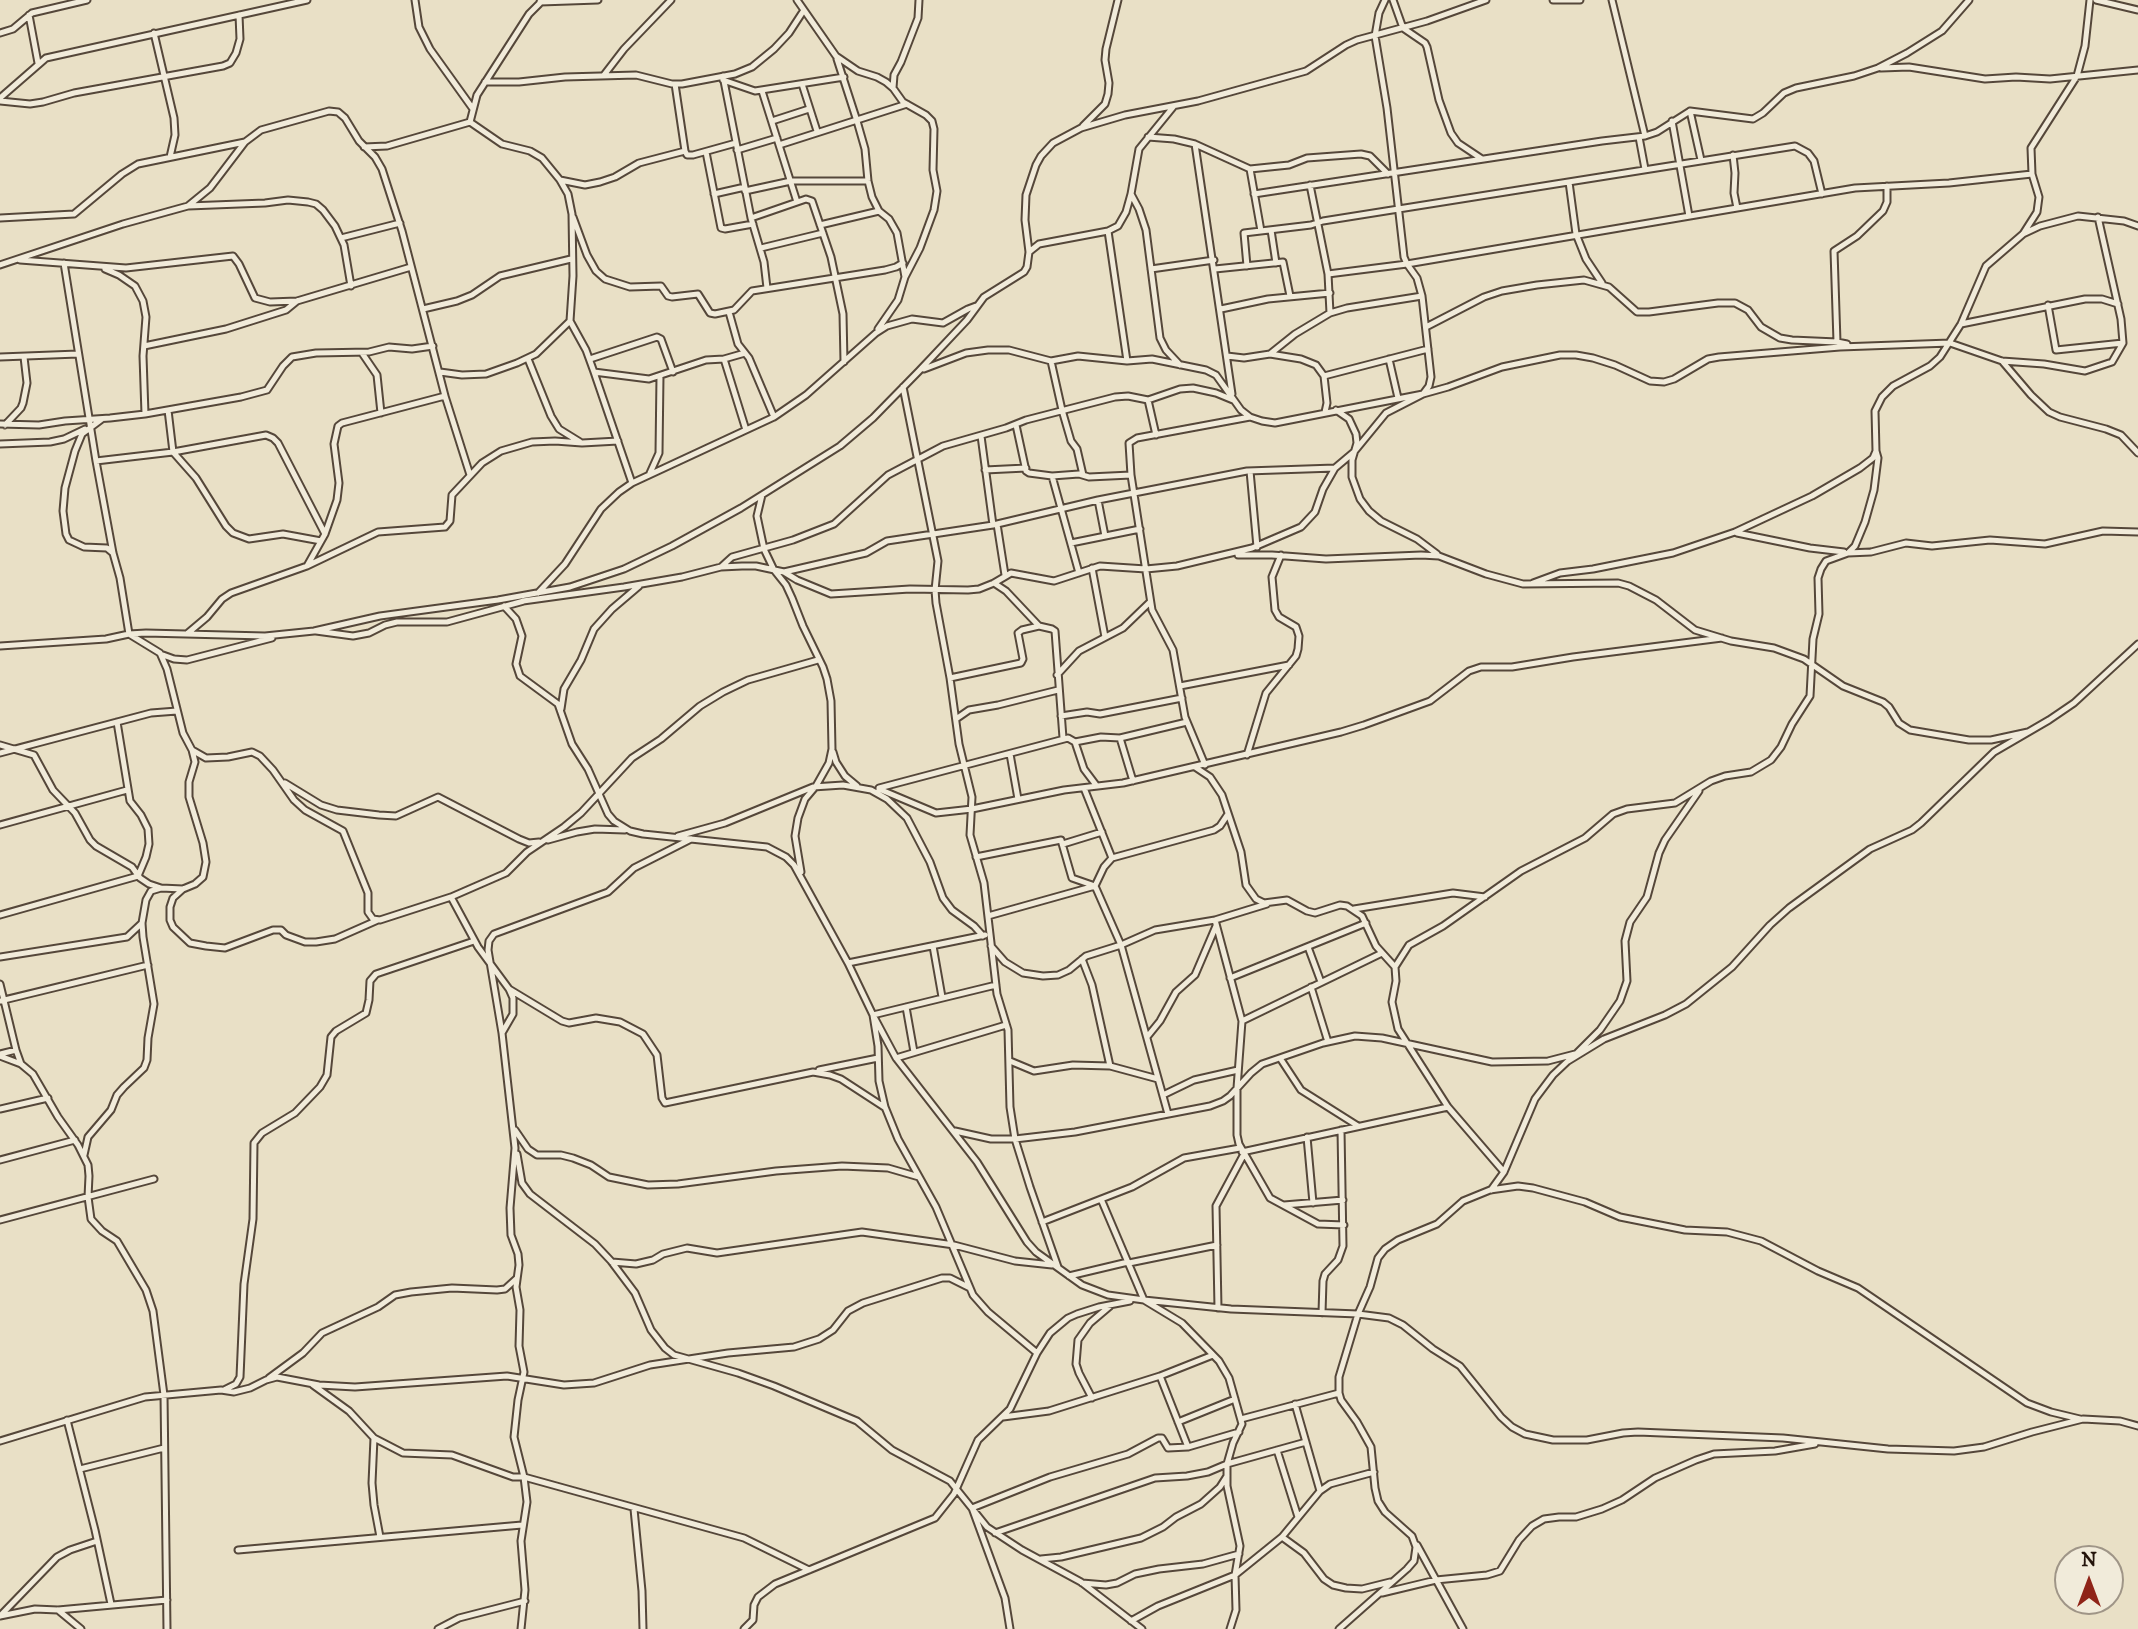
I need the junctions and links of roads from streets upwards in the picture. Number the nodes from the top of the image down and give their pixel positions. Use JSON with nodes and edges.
{"nodes":[{"id":1,"x":87,"y":0,"type":"edge"},
{"id":2,"x":305,"y":0,"type":"edge"},
{"id":3,"x":415,"y":0,"type":"edge"},
{"id":4,"x":598,"y":0,"type":"edge"},
{"id":5,"x":671,"y":0,"type":"edge"},
{"id":6,"x":797,"y":0,"type":"edge"},
{"id":7,"x":919,"y":0,"type":"edge"},
{"id":8,"x":1118,"y":0,"type":"edge"},
{"id":9,"x":1385,"y":0,"type":"edge"},
{"id":10,"x":1393,"y":0,"type":"edge"},
{"id":11,"x":1486,"y":0,"type":"edge"},
{"id":12,"x":1553,"y":0,"type":"edge"},
{"id":13,"x":1580,"y":0,"type":"edge"},
{"id":14,"x":1612,"y":0,"type":"edge"},
{"id":15,"x":1969,"y":0,"type":"edge"},
{"id":16,"x":2090,"y":0,"type":"edge"},
{"id":17,"x":2096,"y":0,"type":"edge"},
{"id":18,"x":541,"y":1,"type":"edge"},
{"id":19,"x":2138,"y":9,"type":"edge"},
{"id":20,"x":804,"y":10,"type":"junction"},
{"id":21,"x":29,"y":15,"type":"junction"},
{"id":22,"x":239,"y":15,"type":"junction"},
{"id":23,"x":1403,"y":28,"type":"junction"},
{"id":24,"x":0,"y":33,"type":"edge"},
{"id":25,"x":154,"y":33,"type":"junction"},
{"id":26,"x":1375,"y":36,"type":"junction"},
{"id":27,"x":836,"y":56,"type":"junction"},
{"id":28,"x":38,"y":63,"type":"junction"},
{"id":29,"x":1878,"y":68,"type":"junction"},
{"id":30,"x":2138,"y":70,"type":"edge"},
{"id":31,"x":604,"y":75,"type":"junction"},
{"id":32,"x":2077,"y":76,"type":"junction"},
{"id":33,"x":165,"y":77,"type":"junction"},
{"id":34,"x":844,"y":77,"type":"junction"},
{"id":35,"x":723,"y":78,"type":"junction"},
{"id":36,"x":485,"y":82,"type":"junction"},
{"id":37,"x":674,"y":84,"type":"junction"},
{"id":38,"x":802,"y":84,"type":"junction"},
{"id":39,"x":893,"y":88,"type":"junction"},
{"id":40,"x":762,"y":91,"type":"junction"},
{"id":41,"x":0,"y":99,"type":"edge"},
{"id":42,"x":907,"y":104,"type":"junction"},
{"id":43,"x":1174,"y":106,"type":"junction"},
{"id":44,"x":473,"y":108,"type":"junction"},
{"id":45,"x":809,"y":108,"type":"junction"},
{"id":46,"x":1690,"y":111,"type":"junction"},
{"id":47,"x":772,"y":121,"type":"junction"},
{"id":48,"x":857,"y":121,"type":"junction"},
{"id":49,"x":1672,"y":121,"type":"junction"},
{"id":50,"x":470,"y":122,"type":"junction"},
{"id":51,"x":1081,"y":128,"type":"junction"},
{"id":52,"x":817,"y":131,"type":"junction"},
{"id":53,"x":1148,"y":137,"type":"junction"},
{"id":54,"x":1642,"y":137,"type":"junction"},
{"id":55,"x":777,"y":138,"type":"junction"},
{"id":56,"x":245,"y":142,"type":"junction"},
{"id":57,"x":1195,"y":144,"type":"junction"},
{"id":58,"x":779,"y":145,"type":"junction"},
{"id":59,"x":364,"y":147,"type":"junction"},
{"id":60,"x":736,"y":147,"type":"junction"},
{"id":61,"x":684,"y":151,"type":"junction"},
{"id":62,"x":706,"y":152,"type":"junction"},
{"id":63,"x":1733,"y":155,"type":"junction"},
{"id":64,"x":170,"y":157,"type":"junction"},
{"id":65,"x":1482,"y":159,"type":"junction"},
{"id":66,"x":1701,"y":160,"type":"junction"},
{"id":67,"x":1680,"y":163,"type":"junction"},
{"id":68,"x":1250,"y":169,"type":"junction"},
{"id":69,"x":1645,"y":169,"type":"junction"},
{"id":70,"x":1395,"y":173,"type":"junction"},
{"id":71,"x":1388,"y":174,"type":"junction"},
{"id":72,"x":2032,"y":174,"type":"junction"},
{"id":73,"x":560,"y":180,"type":"junction"},
{"id":74,"x":790,"y":181,"type":"junction"},
{"id":75,"x":868,"y":181,"type":"junction"},
{"id":76,"x":1569,"y":182,"type":"junction"},
{"id":77,"x":1310,"y":186,"type":"junction"},
{"id":78,"x":1887,"y":186,"type":"junction"},
{"id":79,"x":745,"y":189,"type":"junction"},
{"id":80,"x":714,"y":194,"type":"junction"},
{"id":81,"x":1131,"y":194,"type":"junction"},
{"id":82,"x":1254,"y":194,"type":"junction"},
{"id":83,"x":1822,"y":194,"type":"junction"},
{"id":84,"x":797,"y":202,"type":"junction"},
{"id":85,"x":188,"y":206,"type":"junction"},
{"id":86,"x":1737,"y":208,"type":"junction"},
{"id":87,"x":1400,"y":209,"type":"junction"},
{"id":88,"x":879,"y":211,"type":"junction"},
{"id":89,"x":572,"y":214,"type":"junction"},
{"id":90,"x":1689,"y":216,"type":"junction"},
{"id":91,"x":2098,"y":217,"type":"junction"},
{"id":92,"x":0,"y":218,"type":"edge"},
{"id":93,"x":752,"y":221,"type":"junction"},
{"id":94,"x":400,"y":223,"type":"junction"},
{"id":95,"x":1317,"y":223,"type":"junction"},
{"id":96,"x":820,"y":225,"type":"junction"},
{"id":97,"x":2138,"y":226,"type":"edge"},
{"id":98,"x":1271,"y":230,"type":"junction"},
{"id":99,"x":1108,"y":231,"type":"junction"},
{"id":100,"x":1261,"y":231,"type":"junction"},
{"id":101,"x":823,"y":233,"type":"junction"},
{"id":102,"x":1576,"y":234,"type":"junction"},
{"id":103,"x":2023,"y":234,"type":"junction"},
{"id":104,"x":341,"y":238,"type":"junction"},
{"id":105,"x":761,"y":248,"type":"junction"},
{"id":106,"x":1029,"y":252,"type":"junction"},
{"id":107,"x":571,"y":259,"type":"junction"},
{"id":108,"x":20,"y":260,"type":"junction"},
{"id":109,"x":1214,"y":260,"type":"junction"},
{"id":110,"x":64,"y":263,"type":"junction"},
{"id":111,"x":903,"y":263,"type":"junction"},
{"id":112,"x":1276,"y":263,"type":"junction"},
{"id":113,"x":1407,"y":264,"type":"junction"},
{"id":114,"x":0,"y":265,"type":"edge"},
{"id":115,"x":1247,"y":266,"type":"junction"},
{"id":116,"x":100,"y":267,"type":"junction"},
{"id":117,"x":411,"y":267,"type":"junction"},
{"id":118,"x":1151,"y":269,"type":"junction"},
{"id":119,"x":1215,"y":269,"type":"junction"},
{"id":120,"x":1328,"y":274,"type":"junction"},
{"id":121,"x":835,"y":277,"type":"junction"},
{"id":122,"x":905,"y":277,"type":"junction"},
{"id":123,"x":1602,"y":284,"type":"junction"},
{"id":124,"x":351,"y":286,"type":"junction"},
{"id":125,"x":767,"y":288,"type":"junction"},
{"id":126,"x":1330,"y":293,"type":"junction"},
{"id":127,"x":1290,"y":296,"type":"junction"},
{"id":128,"x":1422,"y":296,"type":"junction"},
{"id":129,"x":297,"y":301,"type":"junction"},
{"id":130,"x":2118,"y":304,"type":"junction"},
{"id":131,"x":976,"y":306,"type":"junction"},
{"id":132,"x":2048,"y":306,"type":"junction"},
{"id":133,"x":423,"y":309,"type":"junction"},
{"id":134,"x":1221,"y":309,"type":"junction"},
{"id":135,"x":729,"y":312,"type":"junction"},
{"id":136,"x":1331,"y":313,"type":"junction"},
{"id":137,"x":570,"y":321,"type":"junction"},
{"id":138,"x":1961,"y":324,"type":"junction"},
{"id":139,"x":1426,"y":327,"type":"junction"},
{"id":140,"x":876,"y":333,"type":"junction"},
{"id":141,"x":1837,"y":342,"type":"junction"},
{"id":142,"x":1950,"y":343,"type":"junction"},
{"id":143,"x":2123,"y":343,"type":"junction"},
{"id":144,"x":144,"y":346,"type":"junction"},
{"id":145,"x":433,"y":346,"type":"junction"},
{"id":146,"x":1852,"y":346,"type":"junction"},
{"id":147,"x":1428,"y":349,"type":"junction"},
{"id":148,"x":362,"y":353,"type":"junction"},
{"id":149,"x":745,"y":353,"type":"junction"},
{"id":150,"x":78,"y":354,"type":"junction"},
{"id":151,"x":1270,"y":354,"type":"junction"},
{"id":152,"x":1227,"y":356,"type":"junction"},
{"id":153,"x":0,"y":357,"type":"edge"},
{"id":154,"x":24,"y":357,"type":"junction"},
{"id":155,"x":528,"y":359,"type":"junction"},
{"id":156,"x":590,"y":359,"type":"junction"},
{"id":157,"x":724,"y":359,"type":"junction"},
{"id":158,"x":1389,"y":359,"type":"junction"},
{"id":159,"x":1051,"y":361,"type":"junction"},
{"id":160,"x":1128,"y":361,"type":"junction"},
{"id":161,"x":2002,"y":361,"type":"junction"},
{"id":162,"x":844,"y":362,"type":"junction"},
{"id":163,"x":1181,"y":365,"type":"junction"},
{"id":164,"x":919,"y":371,"type":"junction"},
{"id":165,"x":440,"y":372,"type":"junction"},
{"id":166,"x":594,"y":372,"type":"junction"},
{"id":167,"x":673,"y":372,"type":"junction"},
{"id":168,"x":660,"y":376,"type":"junction"},
{"id":169,"x":1324,"y":376,"type":"junction"},
{"id":170,"x":903,"y":387,"type":"junction"},
{"id":171,"x":1423,"y":394,"type":"junction"},
{"id":172,"x":446,"y":396,"type":"junction"},
{"id":173,"x":1398,"y":398,"type":"junction"},
{"id":174,"x":1234,"y":399,"type":"junction"},
{"id":175,"x":1148,"y":400,"type":"junction"},
{"id":176,"x":168,"y":410,"type":"junction"},
{"id":177,"x":1062,"y":410,"type":"junction"},
{"id":178,"x":1336,"y":410,"type":"junction"},
{"id":179,"x":1325,"y":412,"type":"junction"},
{"id":180,"x":382,"y":413,"type":"junction"},
{"id":181,"x":145,"y":414,"type":"junction"},
{"id":182,"x":774,"y":417,"type":"junction"},
{"id":183,"x":1250,"y":417,"type":"junction"},
{"id":184,"x":90,"y":423,"type":"junction"},
{"id":185,"x":3,"y":424,"type":"edge"},
{"id":186,"x":1016,"y":425,"type":"junction"},
{"id":187,"x":746,"y":430,"type":"junction"},
{"id":188,"x":1156,"y":435,"type":"junction"},
{"id":189,"x":981,"y":436,"type":"junction"},
{"id":190,"x":618,"y":441,"type":"junction"},
{"id":191,"x":582,"y":443,"type":"junction"},
{"id":192,"x":0,"y":444,"type":"edge"},
{"id":193,"x":173,"y":452,"type":"junction"},
{"id":194,"x":1354,"y":452,"type":"junction"},
{"id":195,"x":1876,"y":452,"type":"junction"},
{"id":196,"x":2138,"y":453,"type":"edge"},
{"id":197,"x":917,"y":459,"type":"junction"},
{"id":198,"x":96,"y":461,"type":"junction"},
{"id":199,"x":1026,"y":468,"type":"junction"},
{"id":200,"x":1335,"y":468,"type":"junction"},
{"id":201,"x":985,"y":470,"type":"junction"},
{"id":202,"x":1250,"y":471,"type":"junction"},
{"id":203,"x":649,"y":474,"type":"junction"},
{"id":204,"x":470,"y":475,"type":"junction"},
{"id":205,"x":1083,"y":475,"type":"junction"},
{"id":206,"x":1131,"y":475,"type":"junction"},
{"id":207,"x":1052,"y":476,"type":"junction"},
{"id":208,"x":632,"y":482,"type":"junction"},
{"id":209,"x":1134,"y":492,"type":"junction"},
{"id":210,"x":762,"y":495,"type":"junction"},
{"id":211,"x":1098,"y":500,"type":"junction"},
{"id":212,"x":1061,"y":509,"type":"junction"},
{"id":213,"x":995,"y":524,"type":"junction"},
{"id":214,"x":1140,"y":529,"type":"junction"},
{"id":215,"x":1735,"y":532,"type":"junction"},
{"id":216,"x":2138,"y":532,"type":"edge"},
{"id":217,"x":932,"y":533,"type":"junction"},
{"id":218,"x":325,"y":534,"type":"junction"},
{"id":219,"x":1105,"y":536,"type":"junction"},
{"id":220,"x":321,"y":541,"type":"junction"},
{"id":221,"x":1071,"y":543,"type":"junction"},
{"id":222,"x":1257,"y":547,"type":"junction"},
{"id":223,"x":764,"y":549,"type":"junction"},
{"id":224,"x":113,"y":553,"type":"junction"},
{"id":225,"x":1847,"y":553,"type":"junction"},
{"id":226,"x":1281,"y":555,"type":"junction"},
{"id":227,"x":1439,"y":556,"type":"junction"},
{"id":228,"x":1218,"y":557,"type":"junction"},
{"id":229,"x":307,"y":566,"type":"junction"},
{"id":230,"x":721,"y":567,"type":"junction"},
{"id":231,"x":1092,"y":568,"type":"junction"},
{"id":232,"x":1146,"y":569,"type":"junction"},
{"id":233,"x":774,"y":570,"type":"junction"},
{"id":234,"x":784,"y":572,"type":"junction"},
{"id":235,"x":1079,"y":573,"type":"junction"},
{"id":236,"x":1005,"y":575,"type":"junction"},
{"id":237,"x":994,"y":583,"type":"junction"},
{"id":238,"x":1533,"y":583,"type":"junction"},
{"id":239,"x":642,"y":584,"type":"junction"},
{"id":240,"x":935,"y":590,"type":"junction"},
{"id":241,"x":539,"y":593,"type":"junction"},
{"id":242,"x":523,"y":601,"type":"junction"},
{"id":243,"x":1150,"y":602,"type":"junction"},
{"id":244,"x":504,"y":606,"type":"junction"},
{"id":245,"x":1039,"y":626,"type":"junction"},
{"id":246,"x":314,"y":631,"type":"junction"},
{"id":247,"x":188,"y":633,"type":"junction"},
{"id":248,"x":129,"y":634,"type":"junction"},
{"id":249,"x":276,"y":635,"type":"junction"},
{"id":250,"x":1105,"y":637,"type":"junction"},
{"id":251,"x":1721,"y":638,"type":"junction"},
{"id":252,"x":2138,"y":644,"type":"edge"},
{"id":253,"x":0,"y":646,"type":"edge"},
{"id":254,"x":160,"y":653,"type":"junction"},
{"id":255,"x":818,"y":660,"type":"junction"},
{"id":256,"x":1811,"y":664,"type":"junction"},
{"id":257,"x":1289,"y":665,"type":"junction"},
{"id":258,"x":1057,"y":675,"type":"junction"},
{"id":259,"x":950,"y":678,"type":"junction"},
{"id":260,"x":1180,"y":686,"type":"junction"},
{"id":261,"x":1058,"y":690,"type":"junction"},
{"id":262,"x":1182,"y":698,"type":"junction"},
{"id":263,"x":561,"y":709,"type":"junction"},
{"id":264,"x":177,"y":710,"type":"junction"},
{"id":265,"x":1061,"y":716,"type":"junction"},
{"id":266,"x":956,"y":719,"type":"junction"},
{"id":267,"x":117,"y":722,"type":"junction"},
{"id":268,"x":1187,"y":722,"type":"junction"},
{"id":269,"x":2028,"y":732,"type":"junction"},
{"id":270,"x":1063,"y":738,"type":"junction"},
{"id":271,"x":1119,"y":738,"type":"junction"},
{"id":272,"x":1075,"y":742,"type":"junction"},
{"id":273,"x":0,"y":745,"type":"edge"},
{"id":274,"x":12,"y":749,"type":"junction"},
{"id":275,"x":832,"y":749,"type":"junction"},
{"id":276,"x":192,"y":750,"type":"junction"},
{"id":277,"x":0,"y":753,"type":"edge"},
{"id":278,"x":1010,"y":754,"type":"junction"},
{"id":279,"x":1247,"y":755,"type":"junction"},
{"id":280,"x":1205,"y":765,"type":"junction"},
{"id":281,"x":964,"y":767,"type":"junction"},
{"id":282,"x":1195,"y":767,"type":"junction"},
{"id":283,"x":279,"y":779,"type":"junction"},
{"id":284,"x":1133,"y":782,"type":"junction"},
{"id":285,"x":1096,"y":785,"type":"junction"},
{"id":286,"x":816,"y":786,"type":"junction"},
{"id":287,"x":1703,"y":786,"type":"junction"},
{"id":288,"x":858,"y":787,"type":"junction"},
{"id":289,"x":1084,"y":788,"type":"junction"},
{"id":290,"x":879,"y":789,"type":"junction"},
{"id":291,"x":127,"y":790,"type":"junction"},
{"id":292,"x":871,"y":790,"type":"junction"},
{"id":293,"x":599,"y":793,"type":"junction"},
{"id":294,"x":1018,"y":799,"type":"junction"},
{"id":295,"x":68,"y":806,"type":"junction"},
{"id":296,"x":972,"y":809,"type":"junction"},
{"id":297,"x":1228,"y":814,"type":"junction"},
{"id":298,"x":0,"y":825,"type":"edge"},
{"id":299,"x":630,"y":831,"type":"junction"},
{"id":300,"x":1102,"y":832,"type":"junction"},
{"id":301,"x":675,"y":837,"type":"junction"},
{"id":302,"x":691,"y":838,"type":"junction"},
{"id":303,"x":542,"y":842,"type":"junction"},
{"id":304,"x":1063,"y":844,"type":"junction"},
{"id":305,"x":976,"y":857,"type":"junction"},
{"id":306,"x":1112,"y":858,"type":"junction"},
{"id":307,"x":138,"y":876,"type":"junction"},
{"id":308,"x":802,"y":878,"type":"junction"},
{"id":309,"x":1094,"y":886,"type":"junction"},
{"id":310,"x":161,"y":888,"type":"junction"},
{"id":311,"x":183,"y":889,"type":"junction"},
{"id":312,"x":451,"y":897,"type":"junction"},
{"id":313,"x":1485,"y":897,"type":"junction"},
{"id":314,"x":1269,"y":903,"type":"junction"},
{"id":315,"x":1354,"y":909,"type":"junction"},
{"id":316,"x":0,"y":915,"type":"edge"},
{"id":317,"x":988,"y":916,"type":"junction"},
{"id":318,"x":378,"y":920,"type":"junction"},
{"id":319,"x":142,"y":923,"type":"junction"},
{"id":320,"x":1215,"y":923,"type":"junction"},
{"id":321,"x":1366,"y":923,"type":"junction"},
{"id":322,"x":986,"y":935,"type":"junction"},
{"id":323,"x":474,"y":941,"type":"junction"},
{"id":324,"x":1121,"y":945,"type":"junction"},
{"id":325,"x":933,"y":946,"type":"junction"},
{"id":326,"x":991,"y":946,"type":"junction"},
{"id":327,"x":1308,"y":947,"type":"junction"},
{"id":328,"x":1382,"y":953,"type":"junction"},
{"id":329,"x":0,"y":957,"type":"edge"},
{"id":330,"x":1082,"y":959,"type":"junction"},
{"id":331,"x":489,"y":963,"type":"junction"},
{"id":332,"x":848,"y":963,"type":"junction"},
{"id":333,"x":148,"y":965,"type":"junction"},
{"id":334,"x":1395,"y":967,"type":"junction"},
{"id":335,"x":1230,"y":978,"type":"junction"},
{"id":336,"x":1321,"y":982,"type":"junction"},
{"id":337,"x":0,"y":984,"type":"edge"},
{"id":338,"x":996,"y":985,"type":"junction"},
{"id":339,"x":1311,"y":987,"type":"junction"},
{"id":340,"x":509,"y":989,"type":"junction"},
{"id":341,"x":942,"y":997,"type":"junction"},
{"id":342,"x":2,"y":1000,"type":"edge"},
{"id":343,"x":906,"y":1007,"type":"junction"},
{"id":344,"x":873,"y":1015,"type":"junction"},
{"id":345,"x":1241,"y":1021,"type":"junction"},
{"id":346,"x":1006,"y":1025,"type":"junction"},
{"id":347,"x":502,"y":1033,"type":"junction"},
{"id":348,"x":1147,"y":1037,"type":"junction"},
{"id":349,"x":1328,"y":1042,"type":"junction"},
{"id":350,"x":1406,"y":1043,"type":"junction"},
{"id":351,"x":16,"y":1050,"type":"junction"},
{"id":352,"x":915,"y":1052,"type":"junction"},
{"id":353,"x":1575,"y":1054,"type":"junction"},
{"id":354,"x":0,"y":1055,"type":"edge"},
{"id":355,"x":878,"y":1058,"type":"junction"},
{"id":356,"x":896,"y":1058,"type":"junction"},
{"id":357,"x":1280,"y":1058,"type":"junction"},
{"id":358,"x":1010,"y":1061,"type":"junction"},
{"id":359,"x":1568,"y":1061,"type":"junction"},
{"id":360,"x":21,"y":1064,"type":"junction"},
{"id":361,"x":1110,"y":1066,"type":"junction"},
{"id":362,"x":1238,"y":1070,"type":"junction"},
{"id":363,"x":813,"y":1072,"type":"junction"},
{"id":364,"x":1158,"y":1079,"type":"junction"},
{"id":365,"x":1237,"y":1088,"type":"junction"},
{"id":366,"x":1163,"y":1095,"type":"junction"},
{"id":367,"x":48,"y":1098,"type":"junction"},
{"id":368,"x":885,"y":1107,"type":"junction"},
{"id":369,"x":1448,"y":1107,"type":"junction"},
{"id":370,"x":0,"y":1109,"type":"edge"},
{"id":371,"x":1168,"y":1114,"type":"junction"},
{"id":372,"x":1359,"y":1126,"type":"junction"},
{"id":373,"x":513,"y":1128,"type":"junction"},
{"id":374,"x":1341,"y":1130,"type":"junction"},
{"id":375,"x":954,"y":1131,"type":"junction"},
{"id":376,"x":1307,"y":1138,"type":"junction"},
{"id":377,"x":1015,"y":1139,"type":"junction"},
{"id":378,"x":75,"y":1140,"type":"junction"},
{"id":379,"x":515,"y":1148,"type":"junction"},
{"id":380,"x":1242,"y":1151,"type":"junction"},
{"id":381,"x":84,"y":1155,"type":"junction"},
{"id":382,"x":0,"y":1160,"type":"edge"},
{"id":383,"x":1504,"y":1172,"type":"junction"},
{"id":384,"x":919,"y":1177,"type":"junction"},
{"id":385,"x":154,"y":1179,"type":"dead end"},
{"id":386,"x":1490,"y":1190,"type":"junction"},
{"id":387,"x":88,"y":1196,"type":"junction"},
{"id":388,"x":1101,"y":1199,"type":"junction"},
{"id":389,"x":1343,"y":1200,"type":"junction"},
{"id":390,"x":1313,"y":1203,"type":"junction"},
{"id":391,"x":1281,"y":1205,"type":"junction"},
{"id":392,"x":0,"y":1220,"type":"edge"},
{"id":393,"x":1042,"y":1222,"type":"junction"},
{"id":394,"x":1344,"y":1225,"type":"junction"},
{"id":395,"x":954,"y":1245,"type":"junction"},
{"id":396,"x":1217,"y":1245,"type":"junction"},
{"id":397,"x":611,"y":1261,"type":"junction"},
{"id":398,"x":1128,"y":1263,"type":"junction"},
{"id":399,"x":1057,"y":1267,"type":"junction"},
{"id":400,"x":1069,"y":1276,"type":"junction"},
{"id":401,"x":518,"y":1277,"type":"junction"},
{"id":402,"x":970,"y":1288,"type":"junction"},
{"id":403,"x":1141,"y":1300,"type":"junction"},
{"id":404,"x":1111,"y":1304,"type":"junction"},
{"id":405,"x":1218,"y":1308,"type":"junction"},
{"id":406,"x":1322,"y":1313,"type":"junction"},
{"id":407,"x":1358,"y":1314,"type":"junction"},
{"id":408,"x":1037,"y":1353,"type":"junction"},
{"id":409,"x":1213,"y":1355,"type":"junction"},
{"id":410,"x":689,"y":1359,"type":"junction"},
{"id":411,"x":1160,"y":1376,"type":"junction"},
{"id":412,"x":523,"y":1379,"type":"junction"},
{"id":413,"x":266,"y":1380,"type":"junction"},
{"id":414,"x":310,"y":1383,"type":"junction"},
{"id":415,"x":221,"y":1390,"type":"junction"},
{"id":416,"x":1339,"y":1392,"type":"junction"},
{"id":417,"x":164,"y":1395,"type":"junction"},
{"id":418,"x":1092,"y":1398,"type":"junction"},
{"id":419,"x":1235,"y":1399,"type":"junction"},
{"id":420,"x":1295,"y":1404,"type":"junction"},
{"id":421,"x":1003,"y":1416,"type":"junction"},
{"id":422,"x":1241,"y":1419,"type":"junction"},
{"id":423,"x":2083,"y":1419,"type":"junction"},
{"id":424,"x":67,"y":1420,"type":"junction"},
{"id":425,"x":1178,"y":1422,"type":"junction"},
{"id":426,"x":2138,"y":1426,"type":"edge"},
{"id":427,"x":1239,"y":1432,"type":"junction"},
{"id":428,"x":374,"y":1438,"type":"junction"},
{"id":429,"x":0,"y":1441,"type":"edge"},
{"id":430,"x":1306,"y":1442,"type":"junction"},
{"id":431,"x":1821,"y":1442,"type":"junction"},
{"id":432,"x":1188,"y":1447,"type":"junction"},
{"id":433,"x":164,"y":1448,"type":"junction"},
{"id":434,"x":1277,"y":1450,"type":"junction"},
{"id":435,"x":1227,"y":1464,"type":"junction"},
{"id":436,"x":79,"y":1469,"type":"junction"},
{"id":437,"x":1374,"y":1472,"type":"junction"},
{"id":438,"x":1227,"y":1476,"type":"junction"},
{"id":439,"x":524,"y":1477,"type":"junction"},
{"id":440,"x":956,"y":1488,"type":"junction"},
{"id":441,"x":1320,"y":1491,"type":"junction"},
{"id":442,"x":972,"y":1508,"type":"junction"},
{"id":443,"x":635,"y":1509,"type":"junction"},
{"id":444,"x":1298,"y":1517,"type":"junction"},
{"id":445,"x":522,"y":1525,"type":"junction"},
{"id":446,"x":995,"y":1532,"type":"junction"},
{"id":447,"x":1282,"y":1536,"type":"junction"},
{"id":448,"x":1412,"y":1536,"type":"junction"},
{"id":449,"x":380,"y":1538,"type":"junction"},
{"id":450,"x":97,"y":1541,"type":"junction"},
{"id":451,"x":238,"y":1550,"type":"dead end"},
{"id":452,"x":1239,"y":1554,"type":"junction"},
{"id":453,"x":1038,"y":1559,"type":"junction"},
{"id":454,"x":809,"y":1570,"type":"junction"},
{"id":455,"x":1235,"y":1575,"type":"junction"},
{"id":456,"x":1436,"y":1580,"type":"junction"},
{"id":457,"x":1393,"y":1581,"type":"junction"},
{"id":458,"x":1082,"y":1582,"type":"junction"},
{"id":459,"x":1378,"y":1593,"type":"junction"},
{"id":460,"x":167,"y":1600,"type":"junction"},
{"id":461,"x":525,"y":1601,"type":"junction"},
{"id":462,"x":111,"y":1604,"type":"junction"},
{"id":463,"x":58,"y":1610,"type":"junction"},
{"id":464,"x":0,"y":1616,"type":"edge"},
{"id":465,"x":1131,"y":1621,"type":"junction"},
{"id":466,"x":81,"y":1629,"type":"edge"},
{"id":467,"x":167,"y":1629,"type":"edge"},
{"id":468,"x":438,"y":1629,"type":"edge"},
{"id":469,"x":521,"y":1629,"type":"edge"},
{"id":470,"x":643,"y":1629,"type":"edge"},
{"id":471,"x":744,"y":1629,"type":"edge"},
{"id":472,"x":1010,"y":1629,"type":"edge"},
{"id":473,"x":1142,"y":1629,"type":"edge"},
{"id":474,"x":1230,"y":1629,"type":"edge"},
{"id":475,"x":1339,"y":1629,"type":"edge"},
{"id":476,"x":1463,"y":1629,"type":"edge"}],
"edges":[{"from":1,"to":21,"type":"street"},
{"from":2,"to":22,"type":"street"},
{"from":3,"to":44,"type":"street"},
{"from":4,"to":18,"type":"street"},
{"from":5,"to":31,"type":"street"},
{"from":6,"to":20,"type":"street"},
{"from":7,"to":39,"type":"street"},
{"from":8,"to":51,"type":"street"},
{"from":9,"to":26,"type":"street"},
{"from":10,"to":23,"type":"street"},
{"from":11,"to":23,"type":"street"},
{"from":12,"to":13,"type":"street"},
{"from":14,"to":54,"type":"street"},
{"from":15,"to":29,"type":"street"},
{"from":16,"to":32,"type":"street"},
{"from":17,"to":19,"type":"street"},
{"from":18,"to":36,"type":"street"},
{"from":20,"to":27,"type":"street"},
{"from":20,"to":35,"type":"street"},
{"from":21,"to":24,"type":"street"},
{"from":21,"to":28,"type":"street"},
{"from":22,"to":25,"type":"street"},
{"from":22,"to":33,"type":"street"},
{"from":23,"to":26,"type":"street"},
{"from":23,"to":65,"type":"street"},
{"from":25,"to":28,"type":"street"},
{"from":25,"to":33,"type":"street"},
{"from":26,"to":43,"type":"street"},
{"from":26,"to":70,"type":"street"},
{"from":27,"to":34,"type":"street"},
{"from":27,"to":39,"type":"street"},
{"from":28,"to":41,"type":"street"},
{"from":29,"to":32,"type":"street"},
{"from":29,"to":46,"type":"street"},
{"from":30,"to":32,"type":"street"},
{"from":31,"to":36,"type":"street"},
{"from":31,"to":37,"type":"street"},
{"from":32,"to":72,"type":"street"},
{"from":33,"to":41,"type":"street"},
{"from":33,"to":64,"type":"street"},
{"from":34,"to":38,"type":"street"},
{"from":34,"to":48,"type":"street"},
{"from":35,"to":37,"type":"street"},
{"from":35,"to":40,"type":"street"},
{"from":35,"to":60,"type":"street"},
{"from":36,"to":44,"type":"street"},
{"from":37,"to":61,"type":"street"},
{"from":38,"to":40,"type":"street"},
{"from":38,"to":45,"type":"street"},
{"from":39,"to":42,"type":"street"},
{"from":40,"to":47,"type":"street"},
{"from":42,"to":48,"type":"street"},
{"from":42,"to":122,"type":"street"},
{"from":43,"to":51,"type":"street"},
{"from":43,"to":53,"type":"street"},
{"from":44,"to":50,"type":"street"},
{"from":45,"to":47,"type":"street"},
{"from":45,"to":52,"type":"street"},
{"from":46,"to":49,"type":"street"},
{"from":46,"to":66,"type":"street"},
{"from":47,"to":55,"type":"street"},
{"from":48,"to":52,"type":"street"},
{"from":48,"to":75,"type":"street"},
{"from":49,"to":54,"type":"street"},
{"from":49,"to":67,"type":"street"},
{"from":50,"to":59,"type":"street"},
{"from":50,"to":73,"type":"street"},
{"from":51,"to":106,"type":"street"},
{"from":52,"to":58,"type":"street"},
{"from":53,"to":57,"type":"street"},
{"from":53,"to":81,"type":"street"},
{"from":54,"to":65,"type":"street"},
{"from":54,"to":69,"type":"street"},
{"from":55,"to":58,"type":"street"},
{"from":55,"to":60,"type":"street"},
{"from":56,"to":59,"type":"street"},
{"from":56,"to":64,"type":"street"},
{"from":56,"to":85,"type":"street"},
{"from":57,"to":68,"type":"street"},
{"from":57,"to":109,"type":"street"},
{"from":58,"to":74,"type":"street"},
{"from":59,"to":94,"type":"street"},
{"from":60,"to":62,"type":"street"},
{"from":60,"to":79,"type":"street"},
{"from":61,"to":62,"type":"street"},
{"from":61,"to":73,"type":"street"},
{"from":62,"to":80,"type":"street"},
{"from":63,"to":66,"type":"street"},
{"from":63,"to":83,"type":"street"},
{"from":63,"to":86,"type":"street"},
{"from":64,"to":92,"type":"street"},
{"from":65,"to":70,"type":"street"},
{"from":66,"to":67,"type":"street"},
{"from":67,"to":69,"type":"street"},
{"from":67,"to":90,"type":"street"},
{"from":68,"to":71,"type":"street"},
{"from":68,"to":82,"type":"street"},
{"from":69,"to":76,"type":"street"},
{"from":70,"to":71,"type":"street"},
{"from":70,"to":87,"type":"street"},
{"from":71,"to":77,"type":"street"},
{"from":72,"to":78,"type":"street"},
{"from":72,"to":103,"type":"street"},
{"from":73,"to":89,"type":"street"},
{"from":74,"to":75,"type":"street"},
{"from":74,"to":79,"type":"street"},
{"from":74,"to":84,"type":"street"},
{"from":75,"to":88,"type":"street"},
{"from":76,"to":87,"type":"street"},
{"from":76,"to":102,"type":"street"},
{"from":77,"to":82,"type":"street"},
{"from":77,"to":95,"type":"street"},
{"from":78,"to":83,"type":"street"},
{"from":78,"to":141,"type":"street"},
{"from":79,"to":80,"type":"street"},
{"from":79,"to":93,"type":"street"},
{"from":80,"to":93,"type":"street"},
{"from":81,"to":99,"type":"street"},
{"from":81,"to":118,"type":"street"},
{"from":82,"to":100,"type":"street"},
{"from":83,"to":86,"type":"street"},
{"from":84,"to":93,"type":"street"},
{"from":84,"to":96,"type":"street"},
{"from":85,"to":104,"type":"street"},
{"from":85,"to":108,"type":"street"},
{"from":86,"to":90,"type":"street"},
{"from":87,"to":95,"type":"street"},
{"from":87,"to":113,"type":"street"},
{"from":88,"to":96,"type":"street"},
{"from":88,"to":111,"type":"street"},
{"from":89,"to":107,"type":"street"},
{"from":89,"to":135,"type":"street"},
{"from":90,"to":102,"type":"street"},
{"from":91,"to":97,"type":"street"},
{"from":91,"to":103,"type":"street"},
{"from":91,"to":130,"type":"street"},
{"from":93,"to":105,"type":"street"},
{"from":94,"to":104,"type":"street"},
{"from":94,"to":117,"type":"street"},
{"from":95,"to":98,"type":"street"},
{"from":95,"to":120,"type":"street"},
{"from":96,"to":101,"type":"street"},
{"from":98,"to":100,"type":"street"},
{"from":98,"to":112,"type":"street"},
{"from":99,"to":106,"type":"street"},
{"from":99,"to":160,"type":"street"},
{"from":100,"to":115,"type":"street"},
{"from":101,"to":105,"type":"street"},
{"from":101,"to":121,"type":"street"},
{"from":102,"to":113,"type":"street"},
{"from":102,"to":123,"type":"street"},
{"from":103,"to":138,"type":"street"},
{"from":104,"to":124,"type":"street"},
{"from":105,"to":125,"type":"street"},
{"from":106,"to":131,"type":"street"},
{"from":107,"to":133,"type":"street"},
{"from":107,"to":137,"type":"street"},
{"from":108,"to":110,"type":"street"},
{"from":108,"to":114,"type":"street"},
{"from":109,"to":118,"type":"street"},
{"from":109,"to":119,"type":"street"},
{"from":110,"to":116,"type":"street"},
{"from":110,"to":150,"type":"street"},
{"from":111,"to":121,"type":"street"},
{"from":111,"to":122,"type":"street"},
{"from":112,"to":115,"type":"street"},
{"from":112,"to":127,"type":"street"},
{"from":113,"to":120,"type":"street"},
{"from":113,"to":128,"type":"street"},
{"from":115,"to":119,"type":"street"},
{"from":116,"to":129,"type":"street"},
{"from":116,"to":144,"type":"street"},
{"from":117,"to":124,"type":"street"},
{"from":117,"to":133,"type":"street"},
{"from":118,"to":163,"type":"street"},
{"from":119,"to":134,"type":"street"},
{"from":120,"to":126,"type":"street"},
{"from":121,"to":125,"type":"street"},
{"from":121,"to":162,"type":"street"},
{"from":122,"to":140,"type":"street"},
{"from":123,"to":139,"type":"street"},
{"from":123,"to":141,"type":"street"},
{"from":124,"to":129,"type":"street"},
{"from":125,"to":135,"type":"street"},
{"from":126,"to":127,"type":"street"},
{"from":126,"to":136,"type":"street"},
{"from":127,"to":134,"type":"street"},
{"from":128,"to":136,"type":"street"},
{"from":128,"to":139,"type":"street"},
{"from":129,"to":144,"type":"street"},
{"from":130,"to":132,"type":"street"},
{"from":130,"to":143,"type":"street"},
{"from":131,"to":140,"type":"street"},
{"from":131,"to":164,"type":"street"},
{"from":132,"to":138,"type":"street"},
{"from":132,"to":143,"type":"street"},
{"from":133,"to":145,"type":"street"},
{"from":134,"to":152,"type":"street"},
{"from":135,"to":149,"type":"street"},
{"from":136,"to":151,"type":"street"},
{"from":137,"to":155,"type":"street"},
{"from":137,"to":156,"type":"street"},
{"from":138,"to":142,"type":"street"},
{"from":139,"to":147,"type":"street"},
{"from":140,"to":162,"type":"street"},
{"from":141,"to":146,"type":"street"},
{"from":142,"to":146,"type":"street"},
{"from":142,"to":161,"type":"street"},
{"from":142,"to":195,"type":"street"},
{"from":143,"to":161,"type":"street"},
{"from":144,"to":181,"type":"street"},
{"from":145,"to":148,"type":"street"},
{"from":145,"to":165,"type":"street"},
{"from":146,"to":171,"type":"street"},
{"from":147,"to":158,"type":"street"},
{"from":147,"to":171,"type":"street"},
{"from":148,"to":176,"type":"street"},
{"from":148,"to":180,"type":"street"},
{"from":149,"to":157,"type":"street"},
{"from":149,"to":182,"type":"street"},
{"from":150,"to":154,"type":"street"},
{"from":150,"to":184,"type":"street"},
{"from":151,"to":152,"type":"street"},
{"from":151,"to":169,"type":"street"},
{"from":152,"to":174,"type":"street"},
{"from":153,"to":154,"type":"street"},
{"from":154,"to":185,"type":"street"},
{"from":155,"to":165,"type":"street"},
{"from":155,"to":191,"type":"street"},
{"from":156,"to":166,"type":"street"},
{"from":156,"to":167,"type":"street"},
{"from":157,"to":167,"type":"street"},
{"from":157,"to":187,"type":"street"},
{"from":158,"to":169,"type":"street"},
{"from":158,"to":173,"type":"street"},
{"from":159,"to":160,"type":"street"},
{"from":159,"to":164,"type":"street"},
{"from":159,"to":177,"type":"street"},
{"from":160,"to":163,"type":"street"},
{"from":161,"to":196,"type":"street"},
{"from":162,"to":182,"type":"street"},
{"from":163,"to":174,"type":"street"},
{"from":164,"to":170,"type":"street"},
{"from":165,"to":172,"type":"street"},
{"from":166,"to":168,"type":"street"},
{"from":166,"to":190,"type":"street"},
{"from":167,"to":168,"type":"street"},
{"from":168,"to":203,"type":"street"},
{"from":169,"to":179,"type":"street"},
{"from":170,"to":197,"type":"street"},
{"from":170,"to":210,"type":"street"},
{"from":171,"to":173,"type":"street"},
{"from":171,"to":194,"type":"street"},
{"from":172,"to":180,"type":"street"},
{"from":172,"to":204,"type":"street"},
{"from":173,"to":178,"type":"street"},
{"from":174,"to":175,"type":"street"},
{"from":174,"to":183,"type":"street"},
{"from":175,"to":177,"type":"street"},
{"from":175,"to":188,"type":"street"},
{"from":176,"to":181,"type":"street"},
{"from":176,"to":193,"type":"street"},
{"from":177,"to":186,"type":"street"},
{"from":177,"to":205,"type":"street"},
{"from":178,"to":179,"type":"street"},
{"from":178,"to":194,"type":"street"},
{"from":179,"to":183,"type":"street"},
{"from":180,"to":218,"type":"street"},
{"from":181,"to":184,"type":"street"},
{"from":182,"to":187,"type":"street"},
{"from":183,"to":188,"type":"street"},
{"from":184,"to":185,"type":"street"},
{"from":184,"to":192,"type":"street"},
{"from":184,"to":198,"type":"street"},
{"from":184,"to":224,"type":"street"},
{"from":186,"to":189,"type":"street"},
{"from":186,"to":199,"type":"street"},
{"from":187,"to":203,"type":"street"},
{"from":188,"to":206,"type":"street"},
{"from":189,"to":197,"type":"street"},
{"from":189,"to":201,"type":"street"},
{"from":190,"to":191,"type":"street"},
{"from":190,"to":208,"type":"street"},
{"from":191,"to":204,"type":"street"},
{"from":193,"to":198,"type":"street"},
{"from":193,"to":218,"type":"street"},
{"from":193,"to":220,"type":"street"},
{"from":194,"to":200,"type":"street"},
{"from":194,"to":227,"type":"street"},
{"from":195,"to":215,"type":"street"},
{"from":195,"to":225,"type":"street"},
{"from":197,"to":217,"type":"street"},
{"from":197,"to":223,"type":"street"},
{"from":198,"to":224,"type":"street"},
{"from":199,"to":201,"type":"street"},
{"from":199,"to":207,"type":"street"},
{"from":200,"to":202,"type":"street"},
{"from":200,"to":222,"type":"street"},
{"from":201,"to":213,"type":"street"},
{"from":202,"to":209,"type":"street"},
{"from":202,"to":222,"type":"street"},
{"from":203,"to":208,"type":"street"},
{"from":204,"to":229,"type":"street"},
{"from":205,"to":206,"type":"street"},
{"from":205,"to":207,"type":"street"},
{"from":206,"to":209,"type":"street"},
{"from":207,"to":212,"type":"street"},
{"from":208,"to":241,"type":"street"},
{"from":209,"to":211,"type":"street"},
{"from":209,"to":214,"type":"street"},
{"from":210,"to":223,"type":"street"},
{"from":210,"to":241,"type":"street"},
{"from":211,"to":212,"type":"street"},
{"from":211,"to":219,"type":"street"},
{"from":212,"to":213,"type":"street"},
{"from":212,"to":221,"type":"street"},
{"from":213,"to":217,"type":"street"},
{"from":213,"to":236,"type":"street"},
{"from":214,"to":219,"type":"street"},
{"from":214,"to":232,"type":"street"},
{"from":215,"to":225,"type":"street"},
{"from":215,"to":238,"type":"street"},
{"from":216,"to":225,"type":"street"},
{"from":217,"to":234,"type":"street"},
{"from":217,"to":240,"type":"street"},
{"from":218,"to":220,"type":"street"},
{"from":219,"to":221,"type":"street"},
{"from":220,"to":229,"type":"street"},
{"from":221,"to":235,"type":"street"},
{"from":222,"to":228,"type":"street"},
{"from":223,"to":230,"type":"street"},
{"from":223,"to":233,"type":"street"},
{"from":224,"to":248,"type":"street"},
{"from":225,"to":256,"type":"street"},
{"from":226,"to":227,"type":"street"},
{"from":226,"to":228,"type":"street"},
{"from":226,"to":257,"type":"street"},
{"from":227,"to":238,"type":"street"},
{"from":228,"to":232,"type":"street"},
{"from":229,"to":247,"type":"street"},
{"from":230,"to":233,"type":"street"},
{"from":230,"to":239,"type":"street"},
{"from":231,"to":232,"type":"street"},
{"from":231,"to":235,"type":"street"},
{"from":231,"to":250,"type":"street"},
{"from":232,"to":243,"type":"street"},
{"from":233,"to":234,"type":"street"},
{"from":233,"to":255,"type":"street"},
{"from":234,"to":240,"type":"street"},
{"from":235,"to":236,"type":"street"},
{"from":236,"to":237,"type":"street"},
{"from":237,"to":240,"type":"street"},
{"from":237,"to":245,"type":"street"},
{"from":238,"to":251,"type":"street"},
{"from":239,"to":242,"type":"street"},
{"from":239,"to":263,"type":"street"},
{"from":240,"to":259,"type":"street"},
{"from":241,"to":242,"type":"street"},
{"from":241,"to":246,"type":"street"},
{"from":242,"to":244,"type":"street"},
{"from":243,"to":250,"type":"street"},
{"from":243,"to":260,"type":"street"},
{"from":244,"to":246,"type":"street"},
{"from":244,"to":263,"type":"street"},
{"from":245,"to":258,"type":"street"},
{"from":245,"to":259,"type":"street"},
{"from":246,"to":249,"type":"street"},
{"from":247,"to":248,"type":"street"},
{"from":247,"to":249,"type":"street"},
{"from":248,"to":253,"type":"street"},
{"from":248,"to":254,"type":"street"},
{"from":249,"to":254,"type":"street"},
{"from":250,"to":258,"type":"street"},
{"from":251,"to":256,"type":"street"},
{"from":251,"to":279,"type":"street"},
{"from":252,"to":269,"type":"street"},
{"from":254,"to":264,"type":"street"},
{"from":255,"to":275,"type":"street"},
{"from":255,"to":293,"type":"street"},
{"from":256,"to":269,"type":"street"},
{"from":256,"to":287,"type":"street"},
{"from":257,"to":260,"type":"street"},
{"from":257,"to":279,"type":"street"},
{"from":258,"to":261,"type":"street"},
{"from":259,"to":266,"type":"street"},
{"from":260,"to":262,"type":"street"},
{"from":261,"to":265,"type":"street"},
{"from":261,"to":266,"type":"street"},
{"from":262,"to":265,"type":"street"},
{"from":262,"to":268,"type":"street"},
{"from":263,"to":293,"type":"street"},
{"from":264,"to":267,"type":"street"},
{"from":264,"to":276,"type":"street"},
{"from":265,"to":270,"type":"street"},
{"from":266,"to":281,"type":"street"},
{"from":267,"to":274,"type":"street"},
{"from":267,"to":291,"type":"street"},
{"from":268,"to":271,"type":"street"},
{"from":268,"to":280,"type":"street"},
{"from":269,"to":359,"type":"street"},
{"from":270,"to":272,"type":"street"},
{"from":270,"to":278,"type":"street"},
{"from":271,"to":272,"type":"street"},
{"from":271,"to":284,"type":"street"},
{"from":272,"to":285,"type":"street"},
{"from":273,"to":274,"type":"street"},
{"from":274,"to":277,"type":"street"},
{"from":274,"to":295,"type":"street"},
{"from":275,"to":286,"type":"street"},
{"from":275,"to":288,"type":"street"},
{"from":276,"to":283,"type":"street"},
{"from":276,"to":311,"type":"street"},
{"from":278,"to":281,"type":"street"},
{"from":278,"to":294,"type":"street"},
{"from":279,"to":280,"type":"street"},
{"from":280,"to":282,"type":"street"},
{"from":281,"to":290,"type":"street"},
{"from":281,"to":296,"type":"street"},
{"from":282,"to":284,"type":"street"},
{"from":282,"to":297,"type":"street"},
{"from":283,"to":303,"type":"street"},
{"from":283,"to":318,"type":"street"},
{"from":284,"to":285,"type":"street"},
{"from":285,"to":289,"type":"street"},
{"from":286,"to":288,"type":"street"},
{"from":286,"to":301,"type":"street"},
{"from":286,"to":308,"type":"street"},
{"from":287,"to":313,"type":"street"},
{"from":287,"to":353,"type":"street"},
{"from":288,"to":292,"type":"street"},
{"from":289,"to":294,"type":"street"},
{"from":289,"to":300,"type":"street"},
{"from":290,"to":292,"type":"street"},
{"from":290,"to":296,"type":"street"},
{"from":291,"to":295,"type":"street"},
{"from":291,"to":307,"type":"street"},
{"from":292,"to":322,"type":"street"},
{"from":293,"to":299,"type":"street"},
{"from":293,"to":303,"type":"street"},
{"from":294,"to":296,"type":"street"},
{"from":295,"to":298,"type":"street"},
{"from":295,"to":307,"type":"street"},
{"from":296,"to":305,"type":"street"},
{"from":297,"to":306,"type":"street"},
{"from":297,"to":314,"type":"street"},
{"from":299,"to":301,"type":"street"},
{"from":299,"to":303,"type":"street"},
{"from":300,"to":304,"type":"street"},
{"from":300,"to":306,"type":"street"},
{"from":301,"to":302,"type":"street"},
{"from":302,"to":308,"type":"street"},
{"from":302,"to":331,"type":"street"},
{"from":303,"to":312,"type":"street"},
{"from":304,"to":305,"type":"street"},
{"from":304,"to":309,"type":"street"},
{"from":305,"to":317,"type":"street"},
{"from":306,"to":309,"type":"street"},
{"from":307,"to":310,"type":"street"},
{"from":307,"to":316,"type":"street"},
{"from":308,"to":332,"type":"street"},
{"from":309,"to":317,"type":"street"},
{"from":309,"to":324,"type":"street"},
{"from":310,"to":311,"type":"street"},
{"from":310,"to":319,"type":"street"},
{"from":311,"to":318,"type":"street"},
{"from":312,"to":318,"type":"street"},
{"from":312,"to":323,"type":"street"},
{"from":313,"to":315,"type":"street"},
{"from":313,"to":334,"type":"street"},
{"from":314,"to":315,"type":"street"},
{"from":314,"to":320,"type":"street"},
{"from":315,"to":321,"type":"street"},
{"from":317,"to":322,"type":"street"},
{"from":319,"to":329,"type":"street"},
{"from":319,"to":333,"type":"street"},
{"from":320,"to":324,"type":"street"},
{"from":320,"to":335,"type":"street"},
{"from":320,"to":348,"type":"street"},
{"from":321,"to":327,"type":"street"},
{"from":321,"to":328,"type":"street"},
{"from":322,"to":325,"type":"street"},
{"from":322,"to":326,"type":"street"},
{"from":323,"to":331,"type":"street"},
{"from":323,"to":415,"type":"street"},
{"from":324,"to":330,"type":"street"},
{"from":324,"to":348,"type":"street"},
{"from":325,"to":332,"type":"street"},
{"from":325,"to":341,"type":"street"},
{"from":326,"to":330,"type":"street"},
{"from":326,"to":338,"type":"street"},
{"from":327,"to":335,"type":"street"},
{"from":327,"to":336,"type":"street"},
{"from":328,"to":334,"type":"street"},
{"from":328,"to":336,"type":"street"},
{"from":330,"to":361,"type":"street"},
{"from":331,"to":340,"type":"street"},
{"from":331,"to":347,"type":"street"},
{"from":332,"to":344,"type":"street"},
{"from":333,"to":342,"type":"street"},
{"from":333,"to":381,"type":"street"},
{"from":334,"to":350,"type":"street"},
{"from":335,"to":345,"type":"street"},
{"from":336,"to":339,"type":"street"},
{"from":337,"to":342,"type":"street"},
{"from":338,"to":341,"type":"street"},
{"from":338,"to":346,"type":"street"},
{"from":339,"to":345,"type":"street"},
{"from":339,"to":349,"type":"street"},
{"from":340,"to":347,"type":"street"},
{"from":340,"to":363,"type":"street"},
{"from":341,"to":343,"type":"street"},
{"from":342,"to":351,"type":"street"},
{"from":343,"to":344,"type":"street"},
{"from":343,"to":352,"type":"street"},
{"from":344,"to":355,"type":"street"},
{"from":344,"to":356,"type":"street"},
{"from":345,"to":362,"type":"street"},
{"from":346,"to":352,"type":"street"},
{"from":346,"to":358,"type":"street"},
{"from":347,"to":373,"type":"street"},
{"from":348,"to":364,"type":"street"},
{"from":349,"to":350,"type":"street"},
{"from":349,"to":357,"type":"street"},
{"from":350,"to":353,"type":"street"},
{"from":350,"to":369,"type":"street"},
{"from":351,"to":354,"type":"street"},
{"from":351,"to":360,"type":"street"},
{"from":352,"to":356,"type":"street"},
{"from":353,"to":359,"type":"street"},
{"from":354,"to":360,"type":"street"},
{"from":355,"to":363,"type":"street"},
{"from":355,"to":368,"type":"street"},
{"from":356,"to":375,"type":"street"},
{"from":357,"to":365,"type":"street"},
{"from":357,"to":372,"type":"street"},
{"from":358,"to":361,"type":"street"},
{"from":358,"to":377,"type":"street"},
{"from":359,"to":383,"type":"street"},
{"from":360,"to":367,"type":"street"},
{"from":361,"to":364,"type":"street"},
{"from":362,"to":365,"type":"street"},
{"from":362,"to":366,"type":"street"},
{"from":363,"to":368,"type":"street"},
{"from":364,"to":366,"type":"street"},
{"from":365,"to":371,"type":"street"},
{"from":365,"to":380,"type":"street"},
{"from":366,"to":371,"type":"street"},
{"from":367,"to":370,"type":"street"},
{"from":367,"to":378,"type":"street"},
{"from":368,"to":384,"type":"street"},
{"from":369,"to":372,"type":"street"},
{"from":369,"to":383,"type":"street"},
{"from":371,"to":377,"type":"street"},
{"from":372,"to":374,"type":"street"},
{"from":373,"to":379,"type":"street"},
{"from":373,"to":384,"type":"street"},
{"from":374,"to":376,"type":"street"},
{"from":374,"to":389,"type":"street"},
{"from":375,"to":377,"type":"street"},
{"from":375,"to":399,"type":"street"},
{"from":376,"to":380,"type":"street"},
{"from":376,"to":390,"type":"street"},
{"from":377,"to":393,"type":"street"},
{"from":378,"to":381,"type":"street"},
{"from":378,"to":382,"type":"street"},
{"from":379,"to":397,"type":"street"},
{"from":379,"to":401,"type":"street"},
{"from":380,"to":388,"type":"street"},
{"from":380,"to":391,"type":"street"},
{"from":380,"to":396,"type":"street"},
{"from":381,"to":387,"type":"street"},
{"from":383,"to":386,"type":"street"},
{"from":384,"to":395,"type":"street"},
{"from":385,"to":387,"type":"street"},
{"from":386,"to":407,"type":"street"},
{"from":386,"to":423,"type":"street"},
{"from":387,"to":392,"type":"street"},
{"from":387,"to":417,"type":"street"},
{"from":388,"to":393,"type":"street"},
{"from":388,"to":398,"type":"street"},
{"from":389,"to":390,"type":"street"},
{"from":389,"to":394,"type":"street"},
{"from":390,"to":391,"type":"street"},
{"from":391,"to":394,"type":"street"},
{"from":393,"to":399,"type":"street"},
{"from":394,"to":406,"type":"street"},
{"from":395,"to":397,"type":"street"},
{"from":395,"to":399,"type":"street"},
{"from":395,"to":402,"type":"street"},
{"from":396,"to":398,"type":"street"},
{"from":396,"to":405,"type":"street"},
{"from":397,"to":410,"type":"street"},
{"from":398,"to":400,"type":"street"},
{"from":398,"to":403,"type":"street"},
{"from":399,"to":400,"type":"street"},
{"from":400,"to":403,"type":"street"},
{"from":401,"to":412,"type":"street"},
{"from":401,"to":413,"type":"street"},
{"from":402,"to":408,"type":"street"},
{"from":402,"to":410,"type":"street"},
{"from":403,"to":404,"type":"street"},
{"from":403,"to":405,"type":"street"},
{"from":403,"to":409,"type":"street"},
{"from":404,"to":408,"type":"street"},
{"from":404,"to":418,"type":"street"},
{"from":405,"to":406,"type":"street"},
{"from":406,"to":407,"type":"street"},
{"from":407,"to":416,"type":"street"},
{"from":407,"to":431,"type":"street"},
{"from":408,"to":421,"type":"street"},
{"from":409,"to":411,"type":"street"},
{"from":409,"to":419,"type":"street"},
{"from":410,"to":412,"type":"street"},
{"from":410,"to":440,"type":"street"},
{"from":411,"to":418,"type":"street"},
{"from":411,"to":425,"type":"street"},
{"from":412,"to":414,"type":"street"},
{"from":412,"to":439,"type":"street"},
{"from":413,"to":414,"type":"street"},
{"from":413,"to":415,"type":"street"},
{"from":414,"to":428,"type":"street"},
{"from":415,"to":417,"type":"street"},
{"from":416,"to":420,"type":"street"},
{"from":416,"to":437,"type":"street"},
{"from":417,"to":424,"type":"street"},
{"from":417,"to":433,"type":"street"},
{"from":418,"to":421,"type":"street"},
{"from":419,"to":422,"type":"street"},
{"from":419,"to":425,"type":"street"},
{"from":420,"to":422,"type":"street"},
{"from":420,"to":430,"type":"street"},
{"from":421,"to":440,"type":"street"},
{"from":422,"to":427,"type":"street"},
{"from":423,"to":426,"type":"street"},
{"from":423,"to":431,"type":"street"},
{"from":424,"to":429,"type":"street"},
{"from":424,"to":436,"type":"street"},
{"from":425,"to":432,"type":"street"},
{"from":427,"to":432,"type":"street"},
{"from":427,"to":435,"type":"street"},
{"from":428,"to":439,"type":"street"},
{"from":428,"to":449,"type":"street"},
{"from":430,"to":434,"type":"street"},
{"from":430,"to":441,"type":"street"},
{"from":431,"to":456,"type":"street"},
{"from":432,"to":442,"type":"street"},
{"from":433,"to":436,"type":"street"},
{"from":433,"to":460,"type":"street"},
{"from":434,"to":435,"type":"street"},
{"from":434,"to":444,"type":"street"},
{"from":435,"to":438,"type":"street"},
{"from":435,"to":446,"type":"street"},
{"from":436,"to":450,"type":"street"},
{"from":437,"to":441,"type":"street"},
{"from":437,"to":448,"type":"street"},
{"from":438,"to":452,"type":"street"},
{"from":438,"to":453,"type":"street"},
{"from":439,"to":443,"type":"street"},
{"from":439,"to":445,"type":"street"},
{"from":440,"to":442,"type":"street"},
{"from":440,"to":454,"type":"street"},
{"from":441,"to":444,"type":"street"},
{"from":442,"to":446,"type":"street"},
{"from":442,"to":472,"type":"street"},
{"from":443,"to":454,"type":"street"},
{"from":443,"to":470,"type":"street"},
{"from":444,"to":447,"type":"street"},
{"from":445,"to":449,"type":"street"},
{"from":445,"to":461,"type":"street"},
{"from":446,"to":453,"type":"street"},
{"from":447,"to":455,"type":"street"},
{"from":447,"to":457,"type":"street"},
{"from":448,"to":456,"type":"street"},
{"from":448,"to":457,"type":"street"},
{"from":449,"to":451,"type":"street"},
{"from":450,"to":462,"type":"street"},
{"from":450,"to":464,"type":"street"},
{"from":452,"to":455,"type":"street"},
{"from":452,"to":458,"type":"street"},
{"from":453,"to":458,"type":"street"},
{"from":454,"to":471,"type":"street"},
{"from":455,"to":465,"type":"street"},
{"from":455,"to":474,"type":"street"},
{"from":456,"to":459,"type":"street"},
{"from":456,"to":476,"type":"street"},
{"from":457,"to":459,"type":"street"},
{"from":458,"to":465,"type":"street"},
{"from":459,"to":475,"type":"street"},
{"from":460,"to":462,"type":"street"},
{"from":460,"to":467,"type":"street"},
{"from":461,"to":468,"type":"street"},
{"from":461,"to":469,"type":"street"},
{"from":462,"to":463,"type":"street"},
{"from":463,"to":464,"type":"street"},
{"from":463,"to":466,"type":"street"},
{"from":465,"to":473,"type":"street"}]}
